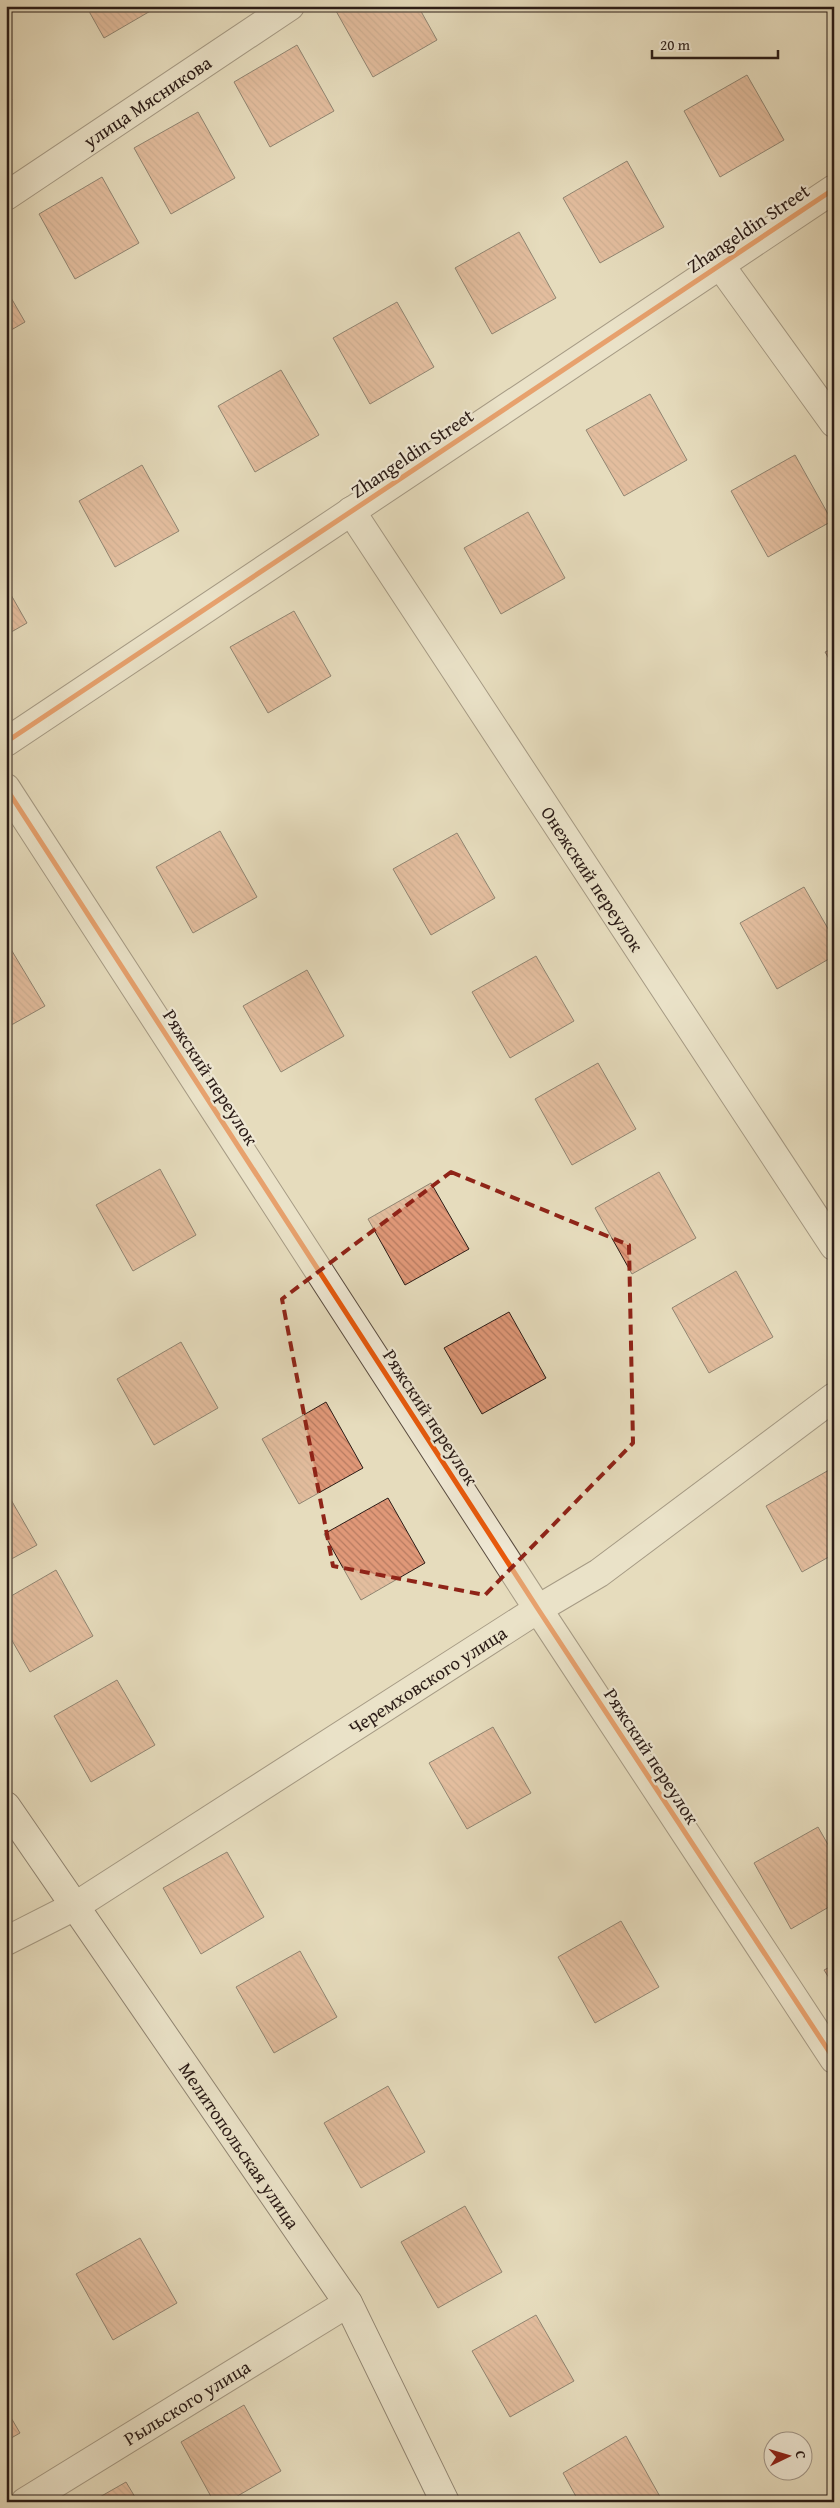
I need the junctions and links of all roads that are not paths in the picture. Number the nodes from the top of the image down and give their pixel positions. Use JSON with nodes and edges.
{"nodes":[{"id":1,"x":290,"y":6,"type":"edge"},
{"id":2,"x":834,"y":189,"type":"edge"},
{"id":3,"x":6,"y":196,"type":"edge"},
{"id":4,"x":720,"y":265,"type":"junction"},
{"id":5,"x":834,"y":423,"type":"edge"},
{"id":6,"x":352,"y":511,"type":"junction"},
{"id":7,"x":6,"y":742,"type":"edge"},
{"id":8,"x":6,"y":788,"type":"edge"},
{"id":9,"x":834,"y":1246,"type":"edge"},
{"id":10,"x":834,"y":1397,"type":"edge"},
{"id":11,"x":538,"y":1609,"type":"junction"},
{"id":12,"x":6,"y":1806,"type":"edge"},
{"id":13,"x":77,"y":1905,"type":"junction"},
{"id":14,"x":6,"y":1940,"type":"edge"},
{"id":15,"x":834,"y":2060,"type":"edge"},
{"id":16,"x":348,"y":2303,"type":"junction"},
{"id":17,"x":25,"y":2502,"type":"edge"},
{"id":18,"x":445,"y":2502,"type":"edge"}],
"edges":[{"from":1,"to":3,"type":"street","name":"улица Мясникова"},
{"from":2,"to":4,"type":"street","name":"Zhangeldin Street"},
{"from":4,"to":5,"type":"street"},
{"from":4,"to":6,"type":"street","name":"Zhangeldin Street"},
{"from":6,"to":7,"type":"street","name":"Zhangeldin Street"},
{"from":6,"to":9,"type":"street","name":"Онежский переулок"},
{"from":8,"to":11,"type":"street","name":"Ряжский переулок"},
{"from":10,"to":11,"type":"street","name":"Черемховского улица"},
{"from":11,"to":13,"type":"street","name":"Черемховского улица"},
{"from":11,"to":15,"type":"street","name":"Ряжский переулок"},
{"from":12,"to":13,"type":"street","name":"Мелитопольская улица"},
{"from":13,"to":14,"type":"street","name":"Черемховского улица"},
{"from":13,"to":16,"type":"street","name":"Мелитопольская улица"},
{"from":16,"to":17,"type":"street","name":"Рыльского улица"},
{"from":16,"to":18,"type":"street","name":"Мелитопольская улица"}]}
